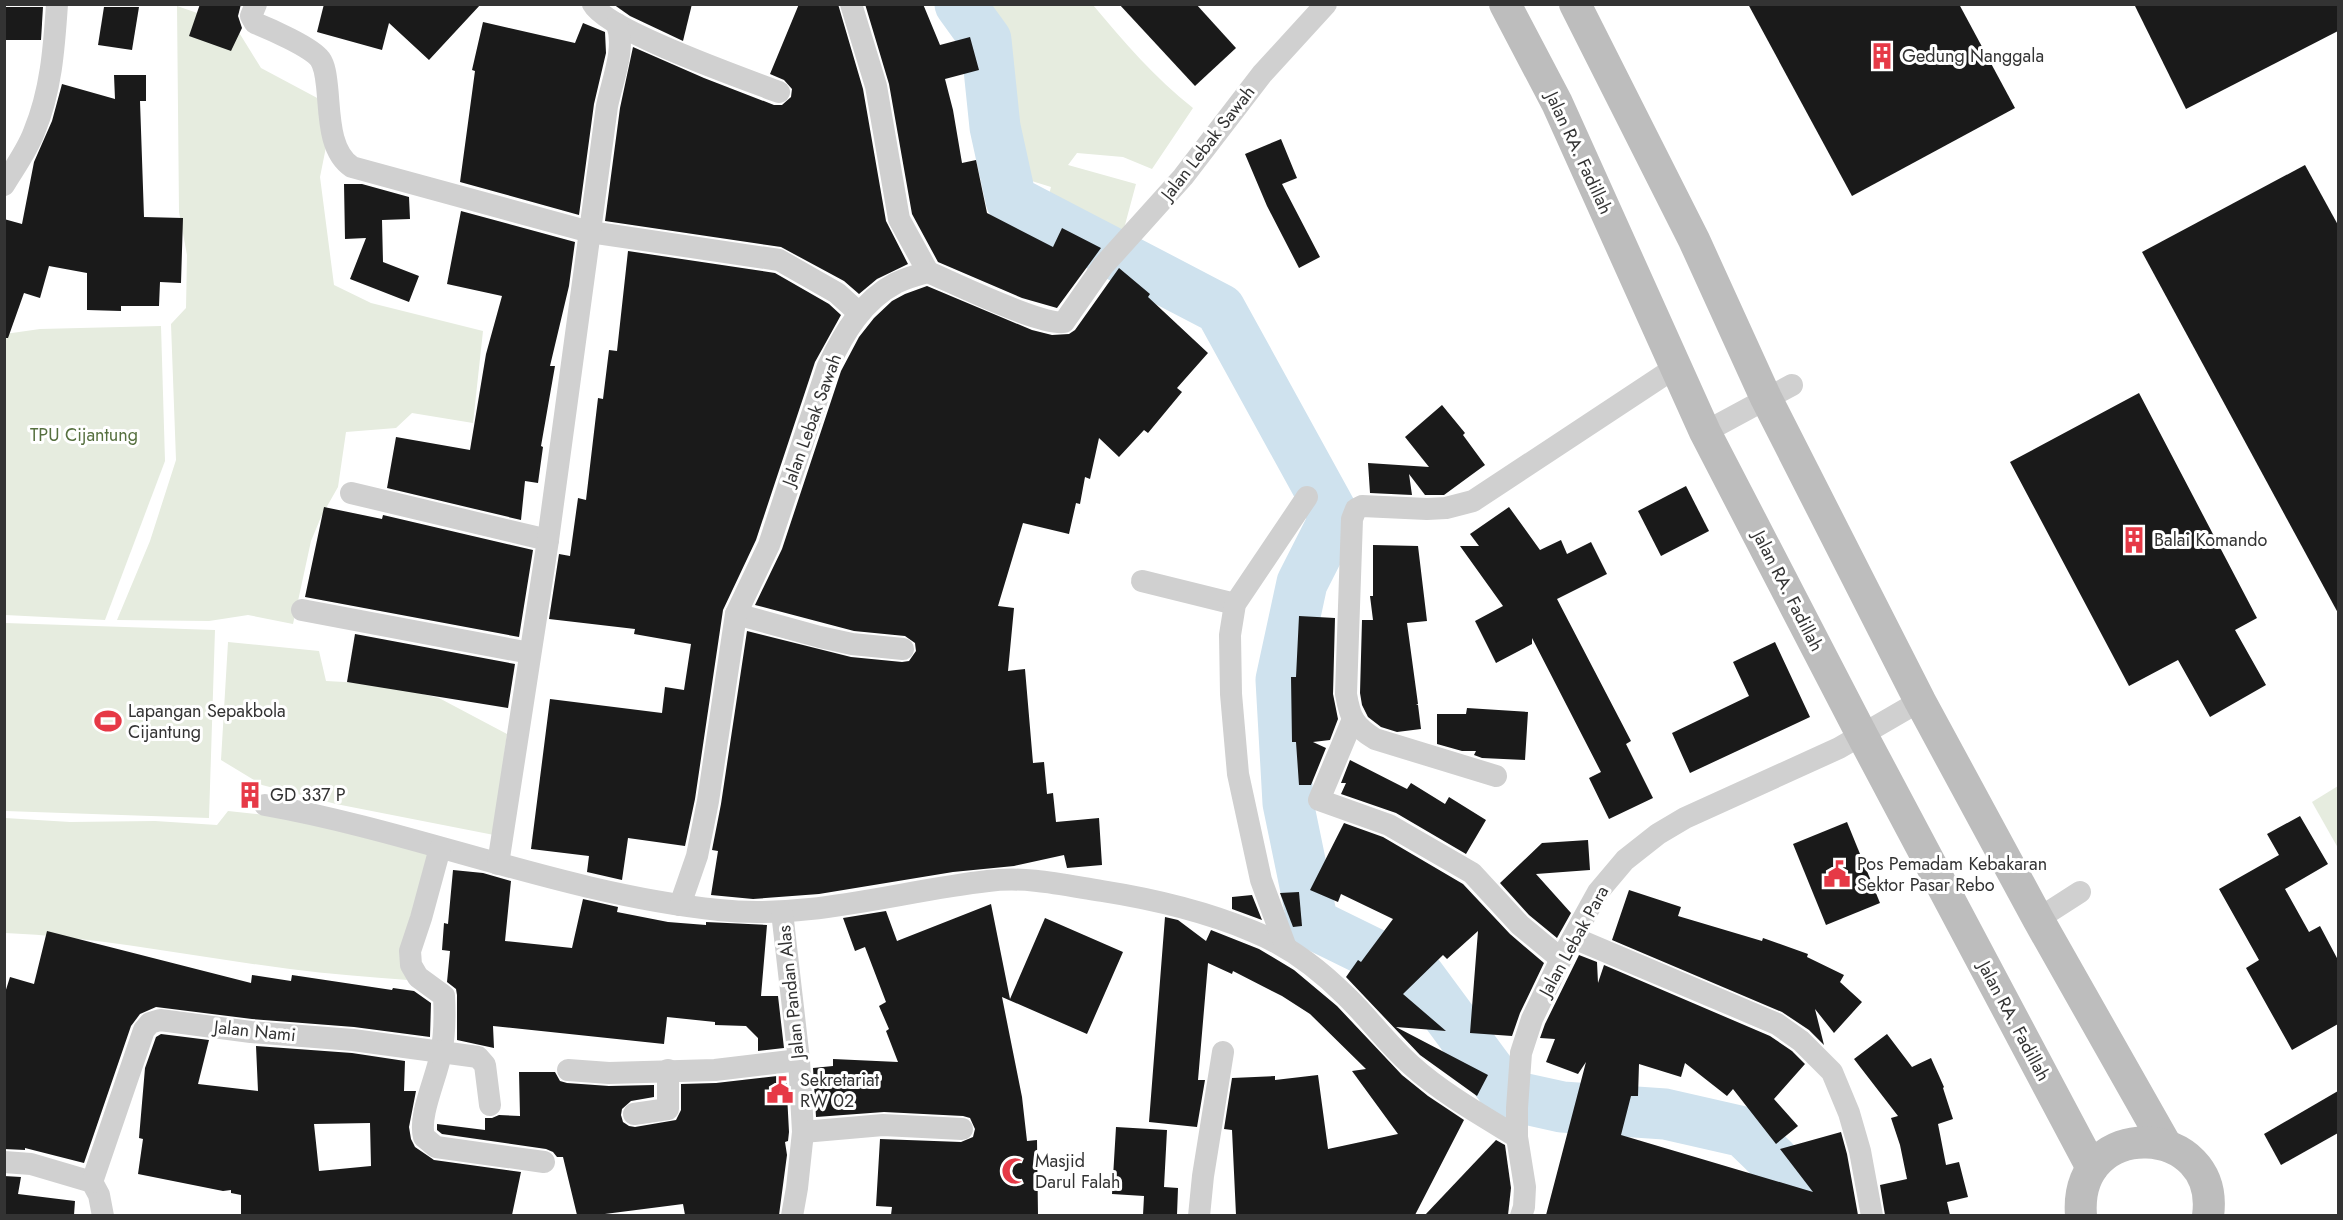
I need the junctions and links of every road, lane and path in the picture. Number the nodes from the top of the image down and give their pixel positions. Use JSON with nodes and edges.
{"nodes":[{"id":1,"x":57,"y":4,"type":"edge"},
{"id":2,"x":256,"y":4,"type":"edge"},
{"id":3,"x":592,"y":4,"type":"edge"},
{"id":4,"x":851,"y":4,"type":"edge"},
{"id":5,"x":1326,"y":4,"type":"edge"},
{"id":6,"x":1505,"y":4,"type":"edge"},
{"id":7,"x":1575,"y":4,"type":"edge"},
{"id":8,"x":617,"y":24,"type":"junction"},
{"id":9,"x":779,"y":92,"type":"dead end"},
{"id":10,"x":4,"y":185,"type":"edge"},
{"id":11,"x":590,"y":232,"type":"junction"},
{"id":12,"x":928,"y":272,"type":"junction"},
{"id":13,"x":859,"y":313,"type":"junction"},
{"id":14,"x":1676,"y":367,"type":"junction"},
{"id":15,"x":1779,"y":392,"type":"junction"},
{"id":16,"x":1705,"y":432,"type":"junction"},
{"id":17,"x":351,"y":493,"type":"dead end"},
{"id":18,"x":1306,"y":497,"type":"dead end"},
{"id":19,"x":548,"y":540,"type":"junction"},
{"id":20,"x":1142,"y":581,"type":"dead end"},
{"id":21,"x":1235,"y":604,"type":"junction"},
{"id":22,"x":302,"y":610,"type":"dead end"},
{"id":23,"x":736,"y":614,"type":"junction"},
{"id":24,"x":903,"y":649,"type":"dead end"},
{"id":25,"x":530,"y":653,"type":"junction"},
{"id":26,"x":1920,"y":701,"type":"junction"},
{"id":27,"x":1353,"y":719,"type":"junction"},
{"id":28,"x":1862,"y":735,"type":"junction"},
{"id":29,"x":1496,"y":776,"type":"dead end"},
{"id":30,"x":265,"y":805,"type":"dead end"},
{"id":31,"x":440,"y":848,"type":"junction"},
{"id":32,"x":498,"y":864,"type":"junction"},
{"id":33,"x":2079,"y":892,"type":"dead end"},
{"id":34,"x":680,"y":905,"type":"junction"},
{"id":35,"x":782,"y":912,"type":"junction"},
{"id":36,"x":2038,"y":919,"type":"junction"},
{"id":37,"x":1574,"y":938,"type":"junction"},
{"id":38,"x":1285,"y":945,"type":"junction"},
{"id":39,"x":1560,"y":959,"type":"junction"},
{"id":40,"x":1223,"y":1052,"type":"dead end"},
{"id":41,"x":441,"y":1053,"type":"junction"},
{"id":42,"x":798,"y":1060,"type":"junction"},
{"id":43,"x":568,"y":1070,"type":"dead end"},
{"id":44,"x":668,"y":1070,"type":"junction"},
{"id":45,"x":490,"y":1105,"type":"dead end"},
{"id":46,"x":634,"y":1114,"type":"dead end"},
{"id":47,"x":962,"y":1129,"type":"dead end"},
{"id":48,"x":803,"y":1132,"type":"junction"},
{"id":49,"x":1517,"y":1137,"type":"junction"},
{"id":50,"x":2166,"y":1145,"type":"junction"},
{"id":51,"x":4,"y":1162,"type":"edge"},
{"id":52,"x":544,"y":1162,"type":"dead end"},
{"id":53,"x":2092,"y":1168,"type":"junction"},
{"id":54,"x":92,"y":1182,"type":"junction"},
{"id":55,"x":103,"y":1215,"type":"edge"},
{"id":56,"x":792,"y":1215,"type":"edge"},
{"id":57,"x":1199,"y":1215,"type":"edge"},
{"id":58,"x":1521,"y":1215,"type":"edge"},
{"id":59,"x":1872,"y":1215,"type":"edge"},
{"id":60,"x":2081,"y":1215,"type":"edge"},
{"id":61,"x":2208,"y":1215,"type":"edge"}],
"edges":[{"from":1,"to":10,"type":"street"},
{"from":2,"to":11,"type":"street"},
{"from":3,"to":8,"type":"street"},
{"from":4,"to":12,"type":"street"},
{"from":5,"to":12,"type":"street","name":"Jalan Lebak Sawah"},
{"from":6,"to":14,"type":"main road","name":"Jalan RA. Fadillah"},
{"from":7,"to":15,"type":"main road"},
{"from":8,"to":9,"type":"street"},
{"from":8,"to":11,"type":"street"},
{"from":11,"to":13,"type":"street"},
{"from":11,"to":19,"type":"street"},
{"from":12,"to":13,"type":"street","name":"Jalan Lebak Sawah"},
{"from":13,"to":23,"type":"street","name":"Jalan Lebak Sawah"},
{"from":14,"to":16,"type":"main road","name":"Jalan RA. Fadillah"},
{"from":14,"to":27,"type":"street"},
{"from":15,"to":16,"type":"street"},
{"from":15,"to":26,"type":"main road"},
{"from":16,"to":28,"type":"main road","name":"Jalan RA. Fadillah"},
{"from":17,"to":19,"type":"street"},
{"from":18,"to":21,"type":"street"},
{"from":19,"to":25,"type":"street"},
{"from":20,"to":21,"type":"street"},
{"from":21,"to":38,"type":"street"},
{"from":22,"to":25,"type":"street"},
{"from":23,"to":24,"type":"street"},
{"from":23,"to":34,"type":"street","name":"Jalan Lebak Sawah"},
{"from":25,"to":32,"type":"street"},
{"from":26,"to":28,"type":"street","name":"Jalan Lebak Para"},
{"from":26,"to":36,"type":"main road"},
{"from":27,"to":29,"type":"street"},
{"from":27,"to":39,"type":"street"},
{"from":28,"to":37,"type":"street","name":"Jalan Lebak Para"},
{"from":28,"to":53,"type":"main road","name":"Jalan RA. Fadillah"},
{"from":30,"to":31,"type":"street","name":"Jalan Pandan Alas"},
{"from":31,"to":32,"type":"street","name":"Jalan Pandan Alas"},
{"from":31,"to":41,"type":"street"},
{"from":32,"to":34,"type":"street","name":"Jalan Pandan Alas"},
{"from":33,"to":36,"type":"street"},
{"from":34,"to":35,"type":"street","name":"Jalan Pandan Alas"},
{"from":35,"to":38,"type":"street"},
{"from":35,"to":42,"type":"street","name":"Jalan Pandan Alas"},
{"from":36,"to":50,"type":"main road"},
{"from":37,"to":39,"type":"street","name":"Jalan Lebak Para"},
{"from":37,"to":59,"type":"street"},
{"from":38,"to":49,"type":"street"},
{"from":39,"to":49,"type":"street","name":"Jalan Lebak Para"},
{"from":40,"to":57,"type":"street"},
{"from":41,"to":45,"type":"street","name":"Jalan Nami"},
{"from":41,"to":52,"type":"street"},
{"from":41,"to":54,"type":"street","name":"Jalan Nami"},
{"from":42,"to":44,"type":"street"},
{"from":42,"to":48,"type":"street","name":"Jalan Pandan Alas"},
{"from":43,"to":44,"type":"street"},
{"from":44,"to":46,"type":"street"},
{"from":47,"to":48,"type":"street"},
{"from":48,"to":56,"type":"street","name":"Jalan Pandan Alas"},
{"from":49,"to":58,"type":"street","name":"Jalan Lebak Para"},
{"from":50,"to":53,"type":"main road"},
{"from":50,"to":61,"type":"main road"},
{"from":51,"to":54,"type":"street"},
{"from":53,"to":60,"type":"main road"},
{"from":54,"to":55,"type":"street"}]}
